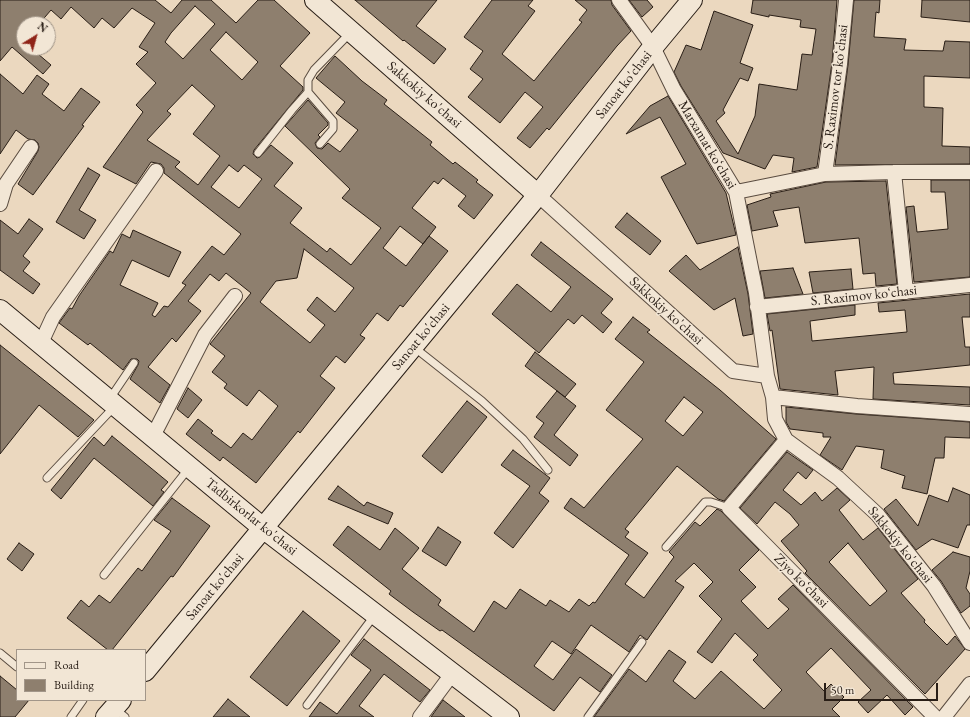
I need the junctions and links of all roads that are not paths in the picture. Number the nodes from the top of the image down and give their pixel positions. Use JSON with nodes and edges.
{"nodes":[{"id":1,"x":315,"y":0,"type":"edge"},
{"id":2,"x":620,"y":0,"type":"edge"},
{"id":3,"x":692,"y":0,"type":"edge"},
{"id":4,"x":846,"y":0,"type":"edge"},
{"id":5,"x":351,"y":31,"type":"junction"},
{"id":6,"x":654,"y":47,"type":"junction"},
{"id":7,"x":308,"y":92,"type":"junction"},
{"id":8,"x":320,"y":144,"type":"dead end"},
{"id":9,"x":31,"y":147,"type":"dead end"},
{"id":10,"x":258,"y":153,"type":"dead end"},
{"id":11,"x":156,"y":171,"type":"dead end"},
{"id":12,"x":894,"y":172,"type":"junction"},
{"id":13,"x":970,"y":172,"type":"edge"},
{"id":14,"x":825,"y":174,"type":"junction"},
{"id":15,"x":736,"y":192,"type":"junction"},
{"id":16,"x":538,"y":195,"type":"junction"},
{"id":17,"x":0,"y":204,"type":"edge"},
{"id":18,"x":970,"y":285,"type":"edge"},
{"id":19,"x":906,"y":292,"type":"junction"},
{"id":20,"x":235,"y":296,"type":"dead end"},
{"id":21,"x":757,"y":307,"type":"junction"},
{"id":22,"x":0,"y":310,"type":"edge"},
{"id":23,"x":41,"y":343,"type":"junction"},
{"id":24,"x":413,"y":346,"type":"junction"},
{"id":25,"x":134,"y":363,"type":"dead end"},
{"id":26,"x":767,"y":376,"type":"junction"},
{"id":27,"x":773,"y":397,"type":"junction"},
{"id":28,"x":112,"y":403,"type":"junction"},
{"id":29,"x":970,"y":414,"type":"edge"},
{"id":30,"x":153,"y":436,"type":"junction"},
{"id":31,"x":786,"y":440,"type":"junction"},
{"id":32,"x":190,"y":467,"type":"junction"},
{"id":33,"x":548,"y":470,"type":"dead end"},
{"id":34,"x":47,"y":478,"type":"dead end"},
{"id":35,"x":729,"y":508,"type":"junction"},
{"id":36,"x":263,"y":528,"type":"junction"},
{"id":37,"x":666,"y":547,"type":"dead end"},
{"id":38,"x":104,"y":574,"type":"dead end"},
{"id":39,"x":375,"y":614,"type":"junction"},
{"id":40,"x":642,"y":642,"type":"dead end"},
{"id":41,"x":970,"y":643,"type":"edge"},
{"id":42,"x":0,"y":653,"type":"edge"},
{"id":43,"x":16,"y":666,"type":"edge"},
{"id":44,"x":146,"y":670,"type":"edge"},
{"id":45,"x":452,"y":674,"type":"junction"},
{"id":46,"x":970,"y":684,"type":"edge"},
{"id":47,"x":83,"y":701,"type":"edge"},
{"id":48,"x":306,"y":705,"type":"dead end"},
{"id":49,"x":71,"y":717,"type":"edge"},
{"id":50,"x":420,"y":717,"type":"edge"},
{"id":51,"x":509,"y":717,"type":"edge"},
{"id":52,"x":588,"y":717,"type":"edge"},
{"id":53,"x":935,"y":717,"type":"edge"},
{"id":54,"x":944,"y":717,"type":"edge"}],
"edges":[{"from":1,"to":5,"type":"main road","name":"Sakkokiy ko'chasi"},
{"from":2,"to":6,"type":"street","name":"Marxamat koʻchasi"},
{"from":3,"to":6,"type":"main road","name":"Sanoat ko'chasi"},
{"from":4,"to":14,"type":"street","name":"S. Raximov tor koʻchasi"},
{"from":5,"to":7,"type":"lane"},
{"from":5,"to":16,"type":"main road","name":"Sakkokiy ko'chasi"},
{"from":6,"to":15,"type":"street","name":"Marxamat koʻchasi"},
{"from":6,"to":16,"type":"main road","name":"Sanoat ko'chasi"},
{"from":7,"to":8,"type":"lane"},
{"from":7,"to":10,"type":"lane"},
{"from":9,"to":17,"type":"street"},
{"from":11,"to":23,"type":"street"},
{"from":12,"to":13,"type":"street"},
{"from":12,"to":14,"type":"street"},
{"from":12,"to":19,"type":"street"},
{"from":14,"to":15,"type":"street"},
{"from":15,"to":21,"type":"street","name":"Marxamat koʻchasi"},
{"from":16,"to":24,"type":"main road","name":"Sanoat ko'chasi"},
{"from":16,"to":26,"type":"street","name":"Sakkokiy ko'chasi"},
{"from":18,"to":19,"type":"street","name":"S. Raximov koʻchasi"},
{"from":19,"to":21,"type":"street","name":"S. Raximov koʻchasi"},
{"from":20,"to":30,"type":"street"},
{"from":21,"to":26,"type":"street","name":"Marxamat koʻchasi"},
{"from":22,"to":23,"type":"main road","name":"Tadbirkorlar ko'chasi"},
{"from":23,"to":28,"type":"main road","name":"Tadbirkorlar ko'chasi"},
{"from":24,"to":33,"type":"lane"},
{"from":24,"to":36,"type":"main road","name":"Sanoat ko'chasi"},
{"from":25,"to":28,"type":"lane"},
{"from":26,"to":27,"type":"street","name":"Sakkokiy ko'chasi"},
{"from":27,"to":29,"type":"street"},
{"from":27,"to":31,"type":"street","name":"Sakkokiy ko'chasi"},
{"from":28,"to":30,"type":"main road","name":"Tadbirkorlar ko'chasi"},
{"from":28,"to":34,"type":"lane"},
{"from":30,"to":32,"type":"main road","name":"Tadbirkorlar ko'chasi"},
{"from":31,"to":35,"type":"street"},
{"from":31,"to":41,"type":"street","name":"Sakkokiy ko'chasi"},
{"from":32,"to":36,"type":"main road","name":"Tadbirkorlar ko'chasi"},
{"from":32,"to":38,"type":"lane"},
{"from":35,"to":37,"type":"lane"},
{"from":35,"to":53,"type":"street","name":"Ziyo koʻchasi"},
{"from":36,"to":39,"type":"main road","name":"Tadbirkorlar ko'chasi"},
{"from":36,"to":44,"type":"main road","name":"Sanoat ko'chasi"},
{"from":39,"to":45,"type":"main road","name":"Tadbirkorlar ko'chasi"},
{"from":39,"to":48,"type":"lane"},
{"from":40,"to":52,"type":"lane"},
{"from":42,"to":43,"type":"lane"},
{"from":45,"to":50,"type":"street"},
{"from":45,"to":51,"type":"main road","name":"Tadbirkorlar ko'chasi"},
{"from":46,"to":54,"type":"street"},
{"from":47,"to":49,"type":"lane"}]}
